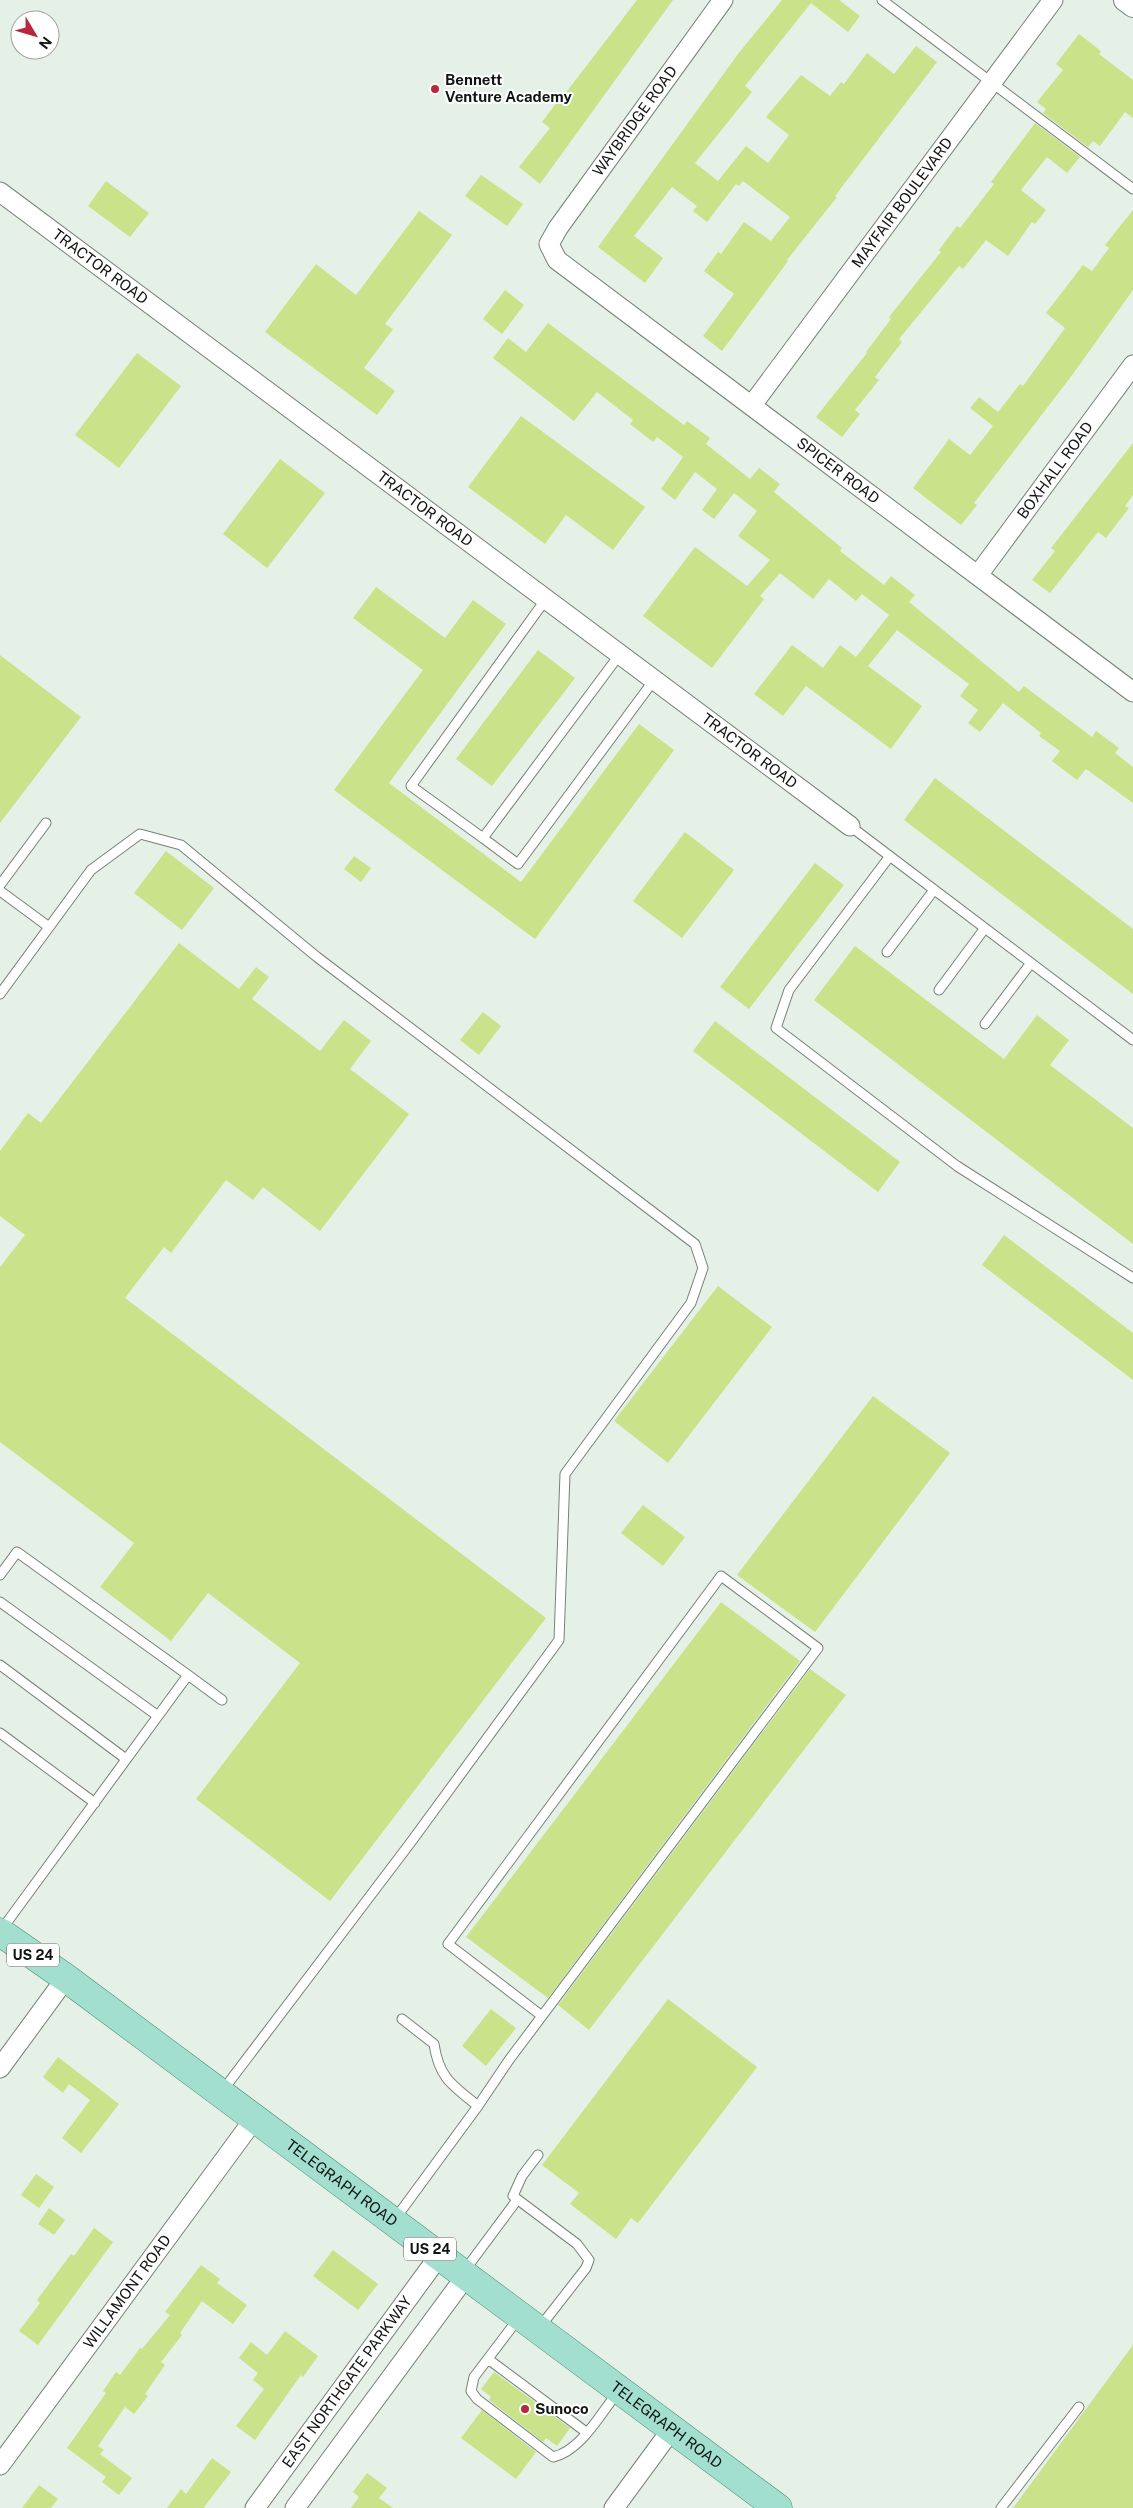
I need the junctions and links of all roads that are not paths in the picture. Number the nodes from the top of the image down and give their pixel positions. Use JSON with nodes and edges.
{"nodes":[{"id":1,"x":723,"y":0,"type":"edge"},
{"id":2,"x":882,"y":0,"type":"edge"},
{"id":3,"x":1053,"y":0,"type":"edge"},
{"id":4,"x":1126,"y":0,"type":"edge"},
{"id":5,"x":1133,"y":6,"type":"edge"},
{"id":6,"x":991,"y":84,"type":"junction"},
{"id":7,"x":1133,"y":189,"type":"edge"},
{"id":8,"x":0,"y":192,"type":"edge"},
{"id":9,"x":549,"y":244,"type":"joint"},
{"id":10,"x":1133,"y":365,"type":"edge"},
{"id":11,"x":752,"y":405,"type":"junction"},
{"id":12,"x":978,"y":575,"type":"junction"},
{"id":13,"x":546,"y":599,"type":"junction"},
{"id":14,"x":620,"y":654,"type":"junction"},
{"id":15,"x":654,"y":680,"type":"junction"},
{"id":16,"x":1133,"y":692,"type":"edge"},
{"id":17,"x":46,"y":823,"type":"dead end"},
{"id":18,"x":850,"y":826,"type":"joint"},
{"id":19,"x":483,"y":838,"type":"junction"},
{"id":20,"x":890,"y":856,"type":"junction"},
{"id":21,"x":0,"y":885,"type":"edge"},
{"id":22,"x":0,"y":890,"type":"edge"},
{"id":23,"x":934,"y":890,"type":"junction"},
{"id":24,"x":49,"y":927,"type":"junction"},
{"id":25,"x":986,"y":928,"type":"junction"},
{"id":26,"x":887,"y":952,"type":"dead end"},
{"id":27,"x":1032,"y":963,"type":"junction"},
{"id":28,"x":939,"y":990,"type":"dead end"},
{"id":29,"x":0,"y":994,"type":"edge"},
{"id":30,"x":985,"y":1024,"type":"dead end"},
{"id":31,"x":1133,"y":1040,"type":"edge"},
{"id":32,"x":1133,"y":1278,"type":"edge"},
{"id":33,"x":0,"y":1575,"type":"edge"},
{"id":34,"x":0,"y":1602,"type":"edge"},
{"id":35,"x":0,"y":1665,"type":"edge"},
{"id":36,"x":188,"y":1675,"type":"junction"},
{"id":37,"x":222,"y":1700,"type":"dead end"},
{"id":38,"x":158,"y":1716,"type":"junction"},
{"id":39,"x":0,"y":1733,"type":"edge"},
{"id":40,"x":126,"y":1759,"type":"junction"},
{"id":41,"x":94,"y":1803,"type":"junction"},
{"id":42,"x":0,"y":1932,"type":"edge"},
{"id":43,"x":66,"y":1978,"type":"junction"},
{"id":44,"x":542,"y":2016,"type":"junction"},
{"id":45,"x":402,"y":2019,"type":"dead end"},
{"id":46,"x":0,"y":2068,"type":"edge"},
{"id":47,"x":221,"y":2093,"type":"junction"},
{"id":48,"x":478,"y":2106,"type":"junction"},
{"id":49,"x":255,"y":2118,"type":"junction"},
{"id":50,"x":538,"y":2155,"type":"dead end"},
{"id":51,"x":517,"y":2200,"type":"junction"},
{"id":52,"x":393,"y":2221,"type":"junction"},
{"id":53,"x":439,"y":2256,"type":"junction"},
{"id":54,"x":464,"y":2275,"type":"junction"},
{"id":55,"x":529,"y":2323,"type":"junction"},
{"id":56,"x":488,"y":2359,"type":"junction"},
{"id":57,"x":619,"y":2390,"type":"junction"},
{"id":58,"x":1079,"y":2407,"type":"dead end"},
{"id":59,"x":672,"y":2429,"type":"junction"},
{"id":60,"x":586,"y":2432,"type":"junction"},
{"id":61,"x":0,"y":2465,"type":"edge"},
{"id":62,"x":255,"y":2508,"type":"edge"},
{"id":63,"x":295,"y":2508,"type":"edge"},
{"id":64,"x":614,"y":2508,"type":"edge"},
{"id":65,"x":778,"y":2508,"type":"edge"},
{"id":66,"x":1001,"y":2508,"type":"edge"}],
"edges":[{"from":1,"to":9,"type":"street","name":"WAYBRIDGE ROAD"},
{"from":2,"to":6,"type":"lane"},
{"from":3,"to":6,"type":"street","name":"MAYFAIR BOULEVARD"},
{"from":4,"to":5,"type":"street"},
{"from":6,"to":7,"type":"lane"},
{"from":6,"to":11,"type":"street","name":"MAYFAIR BOULEVARD"},
{"from":8,"to":13,"type":"street","name":"TRACTOR ROAD"},
{"from":9,"to":11,"type":"street","name":"SPICER ROAD"},
{"from":10,"to":12,"type":"street","name":"BOXHALL ROAD"},
{"from":11,"to":12,"type":"street","name":"SPICER ROAD"},
{"from":12,"to":16,"type":"street","name":"SPICER ROAD"},
{"from":13,"to":14,"type":"street","name":"TRACTOR ROAD"},
{"from":13,"to":19,"type":"lane"},
{"from":14,"to":15,"type":"street","name":"TRACTOR ROAD"},
{"from":14,"to":19,"type":"lane"},
{"from":15,"to":18,"type":"street","name":"TRACTOR ROAD"},
{"from":15,"to":19,"type":"lane"},
{"from":17,"to":21,"type":"lane"},
{"from":18,"to":20,"type":"lane"},
{"from":20,"to":23,"type":"lane"},
{"from":20,"to":32,"type":"lane"},
{"from":22,"to":24,"type":"lane"},
{"from":23,"to":25,"type":"lane"},
{"from":23,"to":26,"type":"lane"},
{"from":24,"to":29,"type":"lane"},
{"from":24,"to":47,"type":"lane"},
{"from":25,"to":27,"type":"lane"},
{"from":25,"to":28,"type":"lane"},
{"from":27,"to":30,"type":"lane"},
{"from":27,"to":31,"type":"lane"},
{"from":33,"to":36,"type":"lane"},
{"from":34,"to":38,"type":"lane"},
{"from":35,"to":40,"type":"lane"},
{"from":36,"to":37,"type":"lane"},
{"from":36,"to":38,"type":"lane"},
{"from":38,"to":40,"type":"lane"},
{"from":39,"to":41,"type":"lane"},
{"from":40,"to":41,"type":"lane"},
{"from":41,"to":42,"type":"lane"},
{"from":42,"to":43,"type":"main road","name":"TELEGRAPH ROAD","number":"US 24"},
{"from":43,"to":46,"type":"street"},
{"from":43,"to":47,"type":"main road","name":"TELEGRAPH ROAD","number":"US 24"},
{"from":44,"to":44,"type":"lane"},
{"from":44,"to":48,"type":"lane"},
{"from":45,"to":48,"type":"lane"},
{"from":47,"to":49,"type":"main road","name":"TELEGRAPH ROAD","number":"US 24"},
{"from":48,"to":52,"type":"lane"},
{"from":49,"to":52,"type":"main road","name":"TELEGRAPH ROAD","number":"US 24"},
{"from":49,"to":61,"type":"street","name":"WILLAMONT ROAD"},
{"from":50,"to":51,"type":"lane"},
{"from":51,"to":54,"type":"lane"},
{"from":51,"to":55,"type":"lane"},
{"from":52,"to":53,"type":"main road","name":"TELEGRAPH ROAD","number":"US 24"},
{"from":53,"to":54,"type":"main road","name":"TELEGRAPH ROAD","number":"US 24"},
{"from":53,"to":62,"type":"street","name":"EAST NORTHGATE PARKWAY"},
{"from":54,"to":55,"type":"main road","name":"TELEGRAPH ROAD","number":"US 24"},
{"from":54,"to":63,"type":"street"},
{"from":55,"to":56,"type":"lane"},
{"from":55,"to":57,"type":"main road","name":"TELEGRAPH ROAD","number":"US 24"},
{"from":56,"to":60,"type":"lane"},
{"from":56,"to":60,"type":"lane"},
{"from":57,"to":59,"type":"main road","name":"TELEGRAPH ROAD","number":"US 24"},
{"from":57,"to":60,"type":"lane"},
{"from":58,"to":66,"type":"lane"},
{"from":59,"to":64,"type":"street"},
{"from":59,"to":65,"type":"main road","name":"TELEGRAPH ROAD","number":"US 24"}]}
